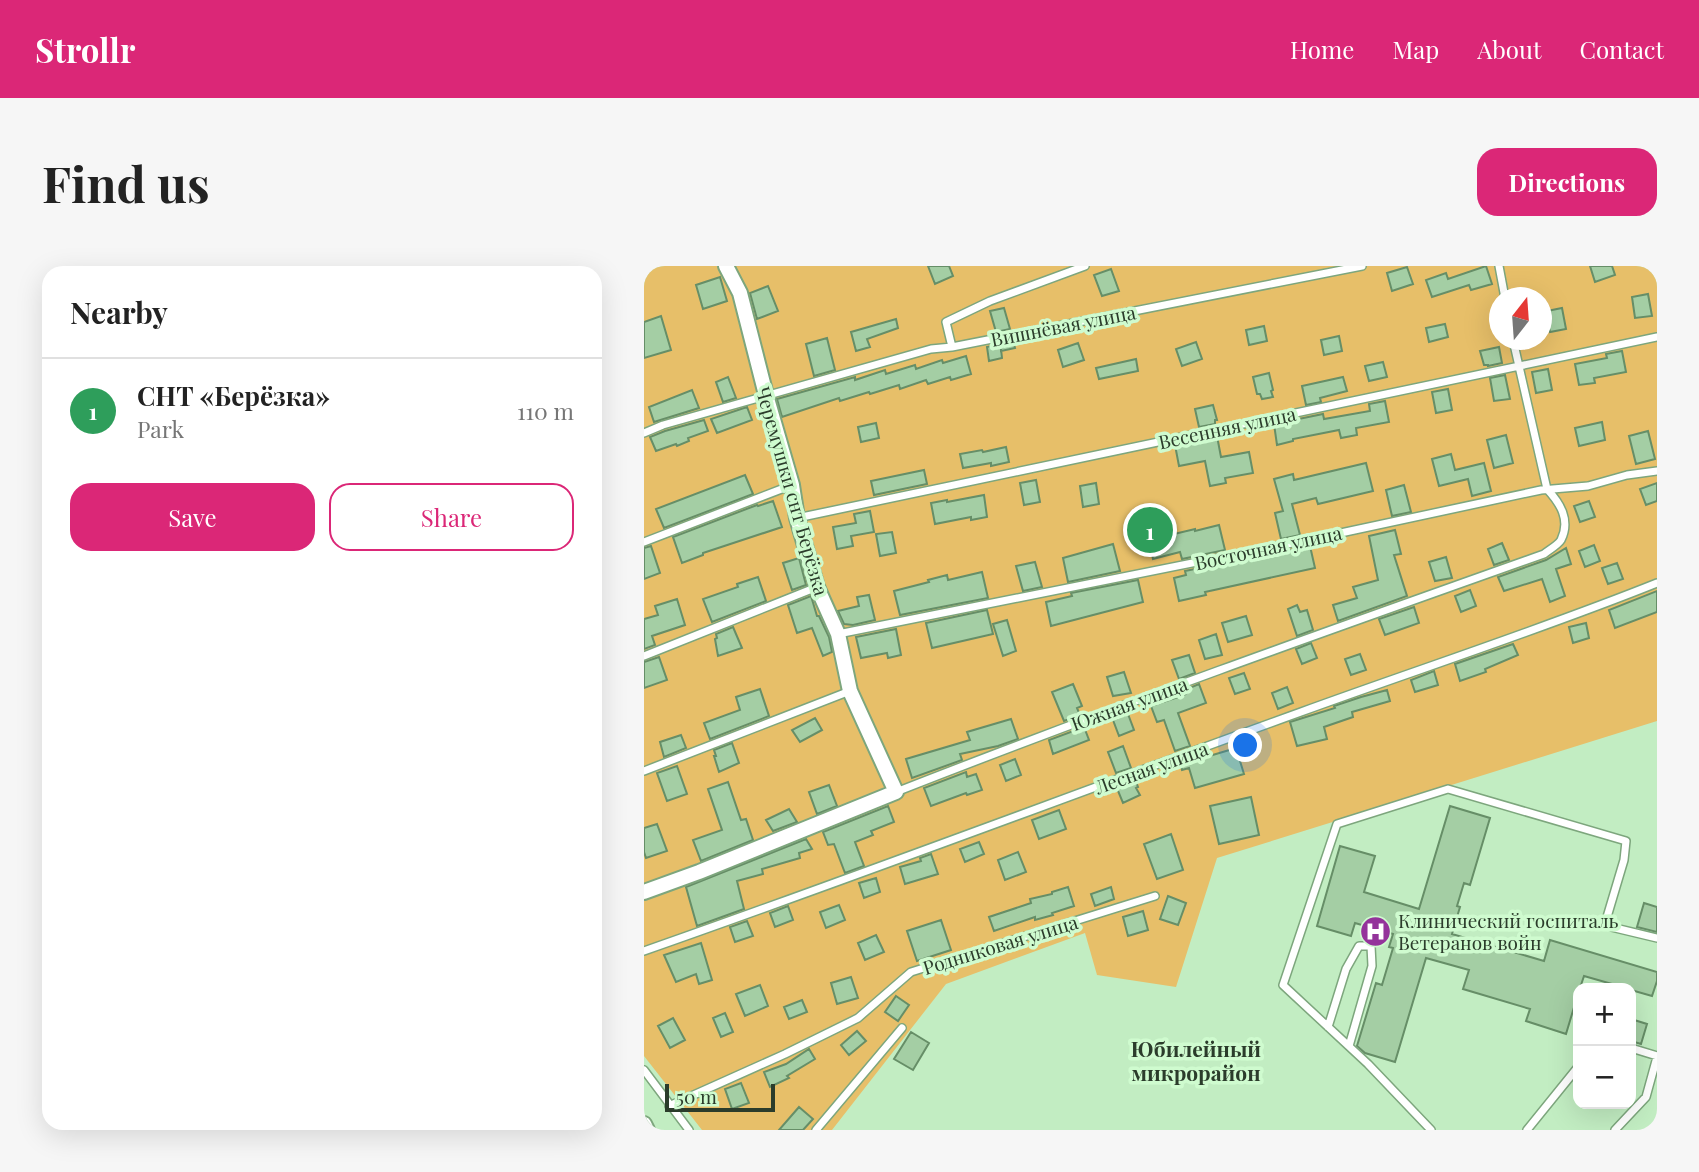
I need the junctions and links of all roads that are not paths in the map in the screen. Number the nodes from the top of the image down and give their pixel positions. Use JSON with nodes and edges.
{"nodes":[{"id":1,"x":1085,"y":266,"type":"edge"},
{"id":2,"x":1362,"y":266,"type":"edge"},
{"id":3,"x":1499,"y":266,"type":"edge"},
{"id":4,"x":730,"y":267,"type":"edge"},
{"id":5,"x":1503,"y":287,"type":"edge"},
{"id":6,"x":1657,"y":337,"type":"edge"},
{"id":7,"x":952,"y":347,"type":"junction"},
{"id":8,"x":1515,"y":350,"type":"edge"},
{"id":9,"x":1518,"y":365,"type":"junction"},
{"id":10,"x":766,"y":395,"type":"junction"},
{"id":11,"x":644,"y":433,"type":"edge"},
{"id":12,"x":1657,"y":471,"type":"edge"},
{"id":13,"x":792,"y":485,"type":"junction"},
{"id":14,"x":1547,"y":489,"type":"junction"},
{"id":15,"x":797,"y":518,"type":"junction"},
{"id":16,"x":644,"y":542,"type":"edge"},
{"id":17,"x":1657,"y":583,"type":"edge"},
{"id":18,"x":817,"y":587,"type":"junction"},
{"id":19,"x":838,"y":634,"type":"junction"},
{"id":20,"x":644,"y":656,"type":"edge"},
{"id":21,"x":850,"y":691,"type":"junction"},
{"id":22,"x":644,"y":771,"type":"edge"},
{"id":23,"x":896,"y":792,"type":"junction"},
{"id":24,"x":644,"y":892,"type":"edge"},
{"id":25,"x":1155,"y":896,"type":"dead end"},
{"id":26,"x":1657,"y":938,"type":"edge"},
{"id":27,"x":644,"y":951,"type":"edge"},
{"id":28,"x":1328,"y":1027,"type":"junction"},
{"id":29,"x":902,"y":1028,"type":"dead end"},
{"id":30,"x":1349,"y":1046,"type":"junction"},
{"id":31,"x":1636,"y":1050,"type":"edge"},
{"id":32,"x":1657,"y":1057,"type":"edge"},
{"id":33,"x":644,"y":1070,"type":"edge"},
{"id":34,"x":1573,"y":1073,"type":"edge"},
{"id":35,"x":669,"y":1106,"type":"junction"},
{"id":36,"x":644,"y":1124,"type":"edge"},
{"id":37,"x":648,"y":1130,"type":"edge"},
{"id":38,"x":689,"y":1130,"type":"edge"},
{"id":39,"x":816,"y":1130,"type":"edge"},
{"id":40,"x":1431,"y":1130,"type":"edge"},
{"id":41,"x":1527,"y":1130,"type":"edge"},
{"id":42,"x":1615,"y":1130,"type":"edge"}],
"edges":[{"from":1,"to":7,"type":"lane"},
{"from":2,"to":7,"type":"lane","name":"Вишнёвая улица"},
{"from":3,"to":5,"type":"lane"},
{"from":4,"to":10,"type":"street","name":"Черемушки снт Берёзка"},
{"from":6,"to":9,"type":"lane","name":"Весенняя улица"},
{"from":7,"to":10,"type":"lane","name":"Вишнёвая улица"},
{"from":8,"to":9,"type":"lane","name":"Южная улица"},
{"from":9,"to":14,"type":"lane","name":"Южная улица"},
{"from":9,"to":15,"type":"lane","name":"Весенняя улица"},
{"from":10,"to":11,"type":"lane","name":"Вишнёвая улица"},
{"from":10,"to":13,"type":"street","name":"Черемушки снт Берёзка"},
{"from":12,"to":14,"type":"lane","name":"Восточная улица"},
{"from":13,"to":15,"type":"street","name":"Черемушки снт Берёзка"},
{"from":13,"to":16,"type":"lane"},
{"from":14,"to":19,"type":"lane","name":"Восточная улица"},
{"from":14,"to":23,"type":"lane","name":"Южная улица"},
{"from":15,"to":18,"type":"street","name":"Черемушки снт Берёзка"},
{"from":17,"to":27,"type":"lane","name":"Лесная улица"},
{"from":18,"to":19,"type":"street","name":"Черемушки снт Берёзка"},
{"from":18,"to":20,"type":"lane"},
{"from":19,"to":21,"type":"street","name":"Черемушки снт Берёзка"},
{"from":21,"to":22,"type":"lane"},
{"from":21,"to":23,"type":"street","name":"Черемушки снт Берёзка"},
{"from":23,"to":24,"type":"street","name":"Южная улица"},
{"from":25,"to":35,"type":"lane","name":"Родниковая улица"},
{"from":26,"to":28,"type":"lane"},
{"from":28,"to":30,"type":"lane"},
{"from":28,"to":30,"type":"lane"},
{"from":29,"to":39,"type":"lane"},
{"from":30,"to":40,"type":"lane"},
{"from":31,"to":32,"type":"lane"},
{"from":32,"to":42,"type":"lane"},
{"from":33,"to":35,"type":"lane"},
{"from":34,"to":41,"type":"lane"},
{"from":35,"to":38,"type":"lane"},
{"from":36,"to":37,"type":"street"}]}
